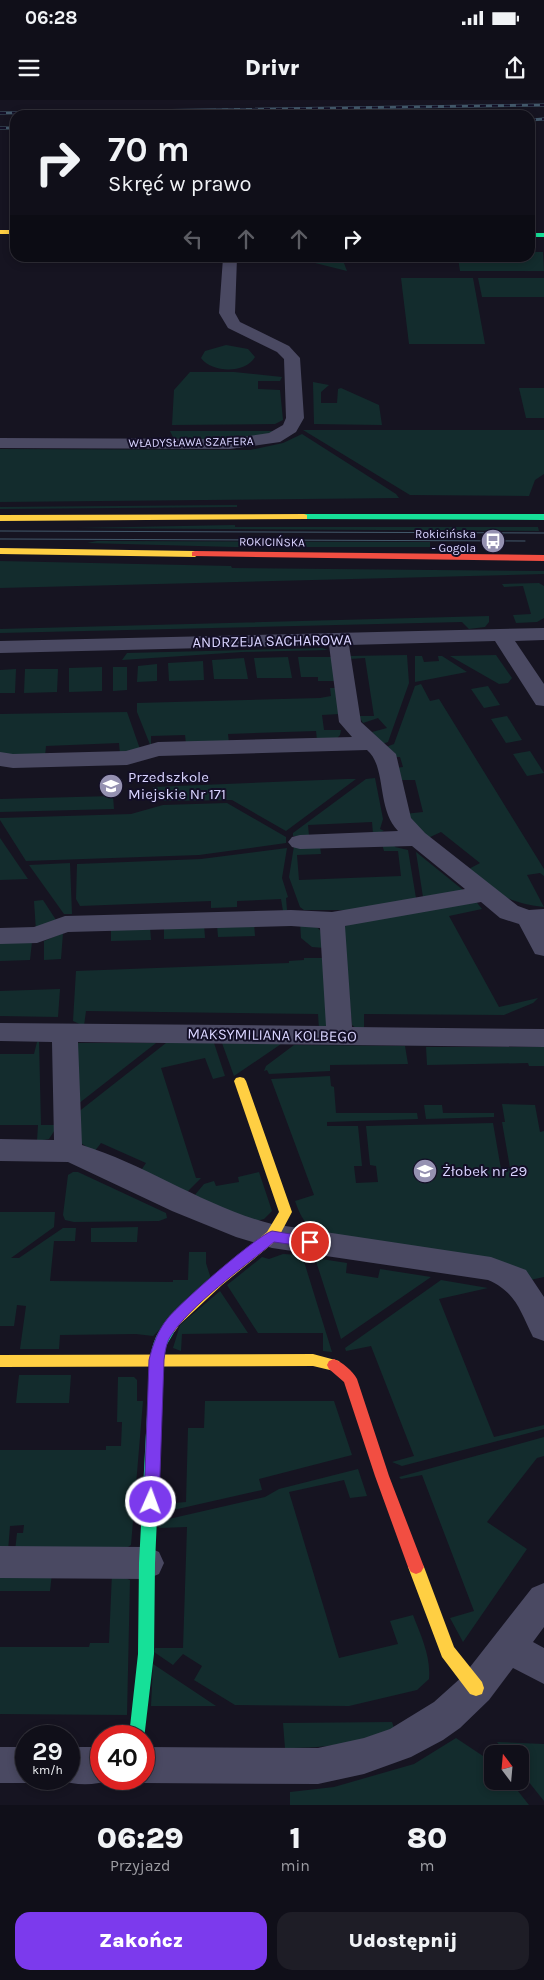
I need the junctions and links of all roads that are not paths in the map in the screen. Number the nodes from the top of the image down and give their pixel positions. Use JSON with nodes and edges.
{"nodes":[{"id":1,"x":230,"y":262,"type":"edge"},
{"id":2,"x":0,"y":443,"type":"edge"},
{"id":3,"x":544,"y":517,"type":"edge"},
{"id":4,"x":0,"y":518,"type":"edge"},
{"id":5,"x":0,"y":551,"type":"edge"},
{"id":6,"x":544,"y":558,"type":"edge"},
{"id":7,"x":544,"y":634,"type":"edge"},
{"id":8,"x":501,"y":635,"type":"junction"},
{"id":9,"x":338,"y":639,"type":"junction"},
{"id":10,"x":0,"y":647,"type":"edge"},
{"id":11,"x":544,"y":700,"type":"edge"},
{"id":12,"x":372,"y":743,"type":"junction"},
{"id":13,"x":0,"y":759,"type":"edge"},
{"id":14,"x":417,"y":838,"type":"junction"},
{"id":15,"x":300,"y":842,"type":"dead end"},
{"id":16,"x":487,"y":893,"type":"junction"},
{"id":17,"x":536,"y":918,"type":"edge"},
{"id":18,"x":332,"y":920,"type":"junction"},
{"id":19,"x":0,"y":936,"type":"edge"},
{"id":20,"x":544,"y":948,"type":"edge"},
{"id":21,"x":0,"y":1032,"type":"edge"},
{"id":22,"x":65,"y":1033,"type":"junction"},
{"id":23,"x":340,"y":1036,"type":"junction"},
{"id":24,"x":544,"y":1038,"type":"edge"},
{"id":25,"x":240,"y":1081,"type":"dead end"},
{"id":26,"x":0,"y":1150,"type":"edge"},
{"id":27,"x":68,"y":1150,"type":"junction"},
{"id":28,"x":272,"y":1236,"type":"junction"},
{"id":29,"x":544,"y":1328,"type":"edge"},
{"id":30,"x":156,"y":1360,"type":"junction"},
{"id":31,"x":0,"y":1361,"type":"edge"},
{"id":32,"x":0,"y":1562,"type":"edge"},
{"id":33,"x":147,"y":1563,"type":"junction"},
{"id":34,"x":544,"y":1599,"type":"edge"},
{"id":35,"x":508,"y":1647,"type":"junction"},
{"id":36,"x":544,"y":1667,"type":"edge"},
{"id":37,"x":476,"y":1688,"type":"junction"},
{"id":38,"x":138,"y":1725,"type":"edge"},
{"id":39,"x":0,"y":1765,"type":"edge"},
{"id":40,"x":15,"y":1765,"type":"edge"},
{"id":41,"x":155,"y":1765,"type":"edge"}],
"edges":[{"from":1,"to":2,"type":"street","name":"WŁADYSŁAWA SZAFERA"},
{"from":3,"to":4,"type":"main road","name":"ROKICIŃSKA"},
{"from":5,"to":6,"type":"main road","name":"ROKICIŃSKA"},
{"from":7,"to":8,"type":"street","name":"ANDRZEJA SACHAROWA"},
{"from":8,"to":9,"type":"street","name":"ANDRZEJA SACHAROWA"},
{"from":8,"to":11,"type":"street"},
{"from":9,"to":10,"type":"street","name":"ANDRZEJA SACHAROWA"},
{"from":9,"to":12,"type":"street"},
{"from":12,"to":13,"type":"street"},
{"from":12,"to":14,"type":"street"},
{"from":14,"to":15,"type":"street"},
{"from":14,"to":16,"type":"street"},
{"from":16,"to":17,"type":"street"},
{"from":16,"to":18,"type":"street"},
{"from":17,"to":20,"type":"street"},
{"from":18,"to":19,"type":"street"},
{"from":18,"to":23,"type":"street"},
{"from":21,"to":22,"type":"street","name":"MAKSYMILIANA KOLBEGO"},
{"from":22,"to":23,"type":"street","name":"MAKSYMILIANA KOLBEGO"},
{"from":22,"to":27,"type":"street"},
{"from":23,"to":24,"type":"street","name":"MAKSYMILIANA KOLBEGO"},
{"from":25,"to":28,"type":"main road"},
{"from":26,"to":27,"type":"street"},
{"from":27,"to":28,"type":"street"},
{"from":28,"to":29,"type":"street"},
{"from":28,"to":30,"type":"main road"},
{"from":30,"to":31,"type":"main road"},
{"from":30,"to":33,"type":"main road"},
{"from":30,"to":37,"type":"main road"},
{"from":32,"to":33,"type":"street"},
{"from":33,"to":38,"type":"main road"},
{"from":34,"to":35,"type":"street"},
{"from":35,"to":36,"type":"street"},
{"from":35,"to":37,"type":"street"},
{"from":37,"to":41,"type":"street"},
{"from":39,"to":40,"type":"street"}]}
